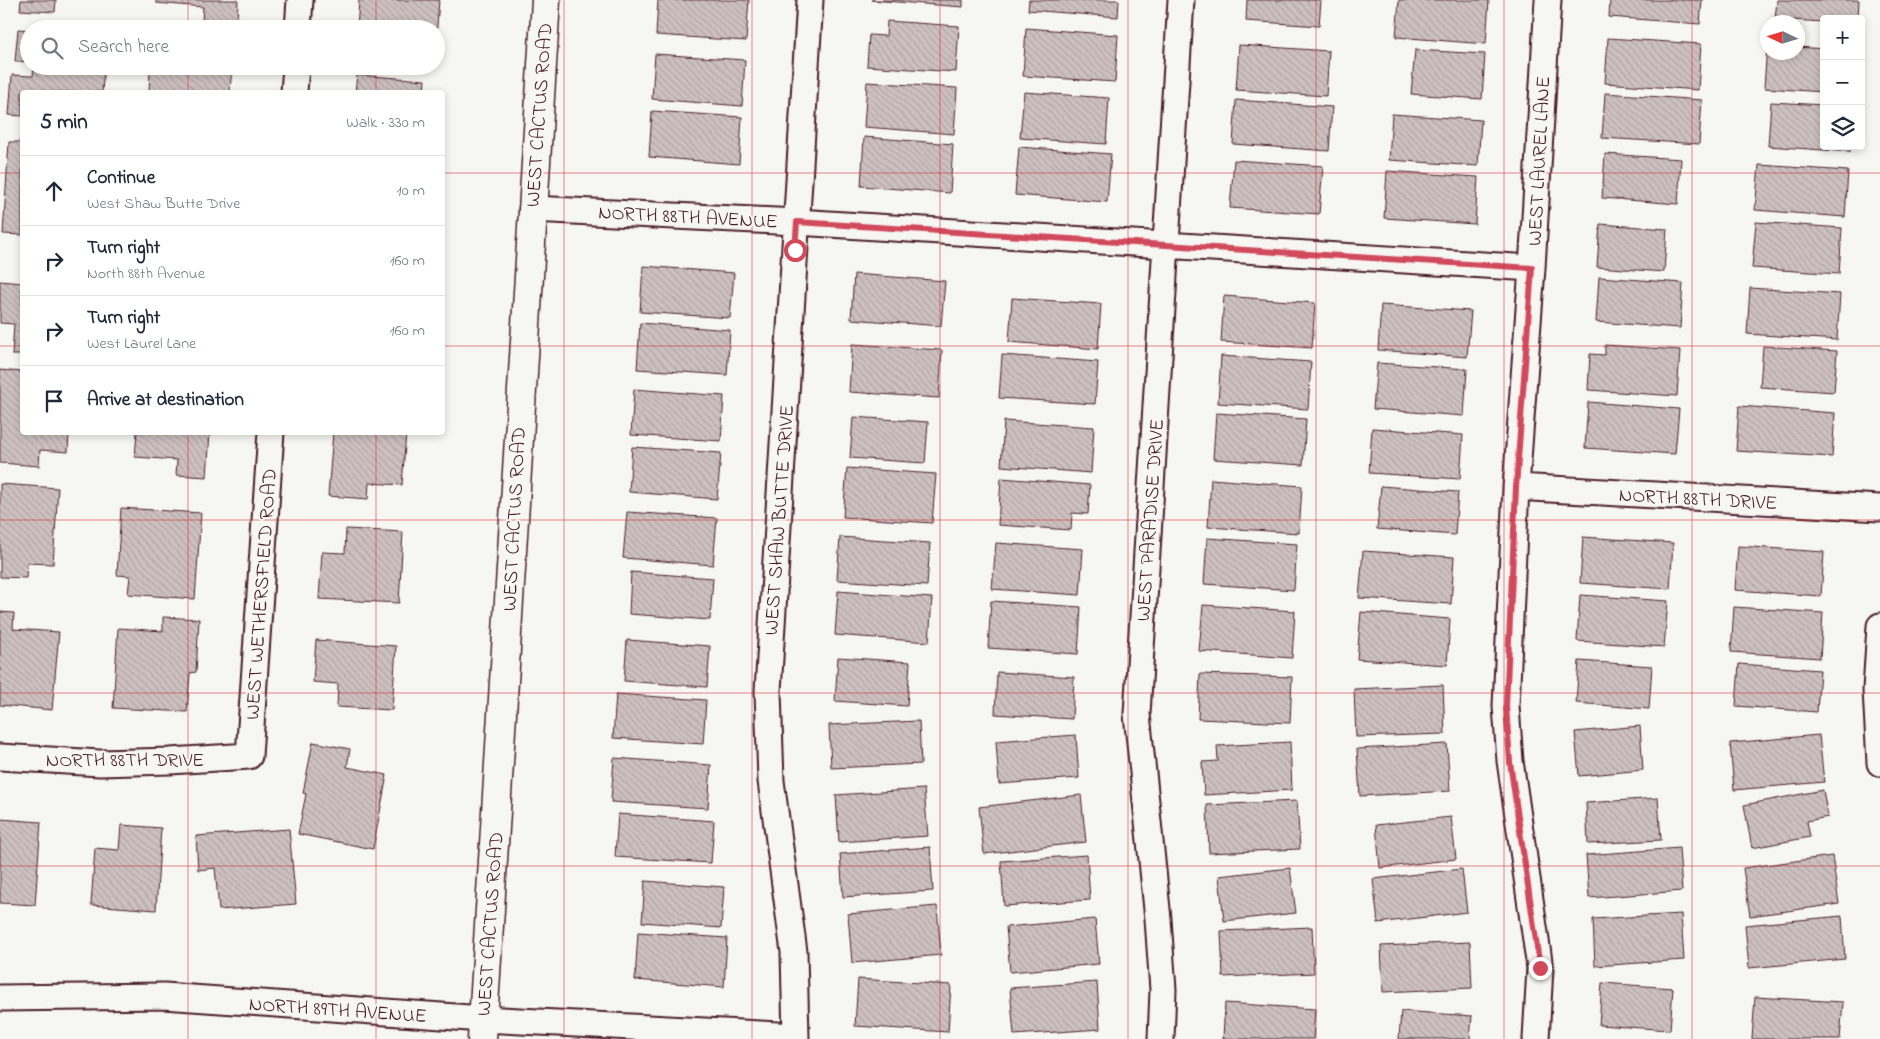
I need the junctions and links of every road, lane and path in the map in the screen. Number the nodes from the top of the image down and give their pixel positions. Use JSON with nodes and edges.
{"nodes":[{"id":1,"x":300,"y":0,"type":"edge"},
{"id":2,"x":546,"y":0,"type":"edge"},
{"id":3,"x":810,"y":0,"type":"edge"},
{"id":4,"x":1182,"y":0,"type":"edge"},
{"id":5,"x":1548,"y":0,"type":"edge"},
{"id":6,"x":299,"y":20,"type":"edge"},
{"id":7,"x":295,"y":75,"type":"edge"},
{"id":8,"x":294,"y":90,"type":"edge"},
{"id":9,"x":532,"y":208,"type":"junction"},
{"id":10,"x":797,"y":222,"type":"junction"},
{"id":11,"x":1166,"y":245,"type":"junction"},
{"id":12,"x":1532,"y":268,"type":"junction"},
{"id":13,"x":271,"y":435,"type":"edge"},
{"id":14,"x":1516,"y":487,"type":"junction"},
{"id":15,"x":1880,"y":508,"type":"edge"},
{"id":16,"x":1880,"y":626,"type":"edge"},
{"id":17,"x":1879,"y":750,"type":"edge"},
{"id":18,"x":249,"y":756,"type":"joint"},
{"id":19,"x":0,"y":757,"type":"edge"},
{"id":20,"x":0,"y":998,"type":"edge"},
{"id":21,"x":482,"y":1029,"type":"edge"},
{"id":22,"x":796,"y":1038,"type":"edge"},
{"id":23,"x":1161,"y":1039,"type":"edge"},
{"id":24,"x":1536,"y":1039,"type":"edge"}],
"edges":[{"from":1,"to":6,"type":"street"},
{"from":2,"to":9,"type":"main road","name":"WEST CACTUS ROAD"},
{"from":3,"to":10,"type":"street","name":"WEST SHAW BUTTE DRIVE"},
{"from":4,"to":11,"type":"street","name":"WEST PARADISE DRIVE"},
{"from":5,"to":12,"type":"street","name":"WEST LAUREL LANE"},
{"from":7,"to":8,"type":"street"},
{"from":9,"to":10,"type":"street","name":"NORTH 88TH AVENUE"},
{"from":9,"to":21,"type":"main road","name":"WEST CACTUS ROAD"},
{"from":10,"to":11,"type":"street","name":"NORTH 88TH AVENUE"},
{"from":10,"to":22,"type":"street","name":"WEST SHAW BUTTE DRIVE"},
{"from":11,"to":12,"type":"street","name":"NORTH 88TH AVENUE"},
{"from":11,"to":23,"type":"street","name":"WEST PARADISE DRIVE"},
{"from":12,"to":14,"type":"street","name":"WEST LAUREL LANE"},
{"from":13,"to":18,"type":"street","name":"WEST WETHERSFIELD ROAD"},
{"from":14,"to":15,"type":"street","name":"NORTH 88TH DRIVE"},
{"from":14,"to":24,"type":"street","name":"WEST LAUREL LANE"},
{"from":16,"to":17,"type":"street"},
{"from":18,"to":19,"type":"street","name":"NORTH 88TH DRIVE"},
{"from":20,"to":21,"type":"street","name":"NORTH 89TH AVENUE"},
{"from":21,"to":22,"type":"street","name":"NORTH 89TH AVENUE"}]}
